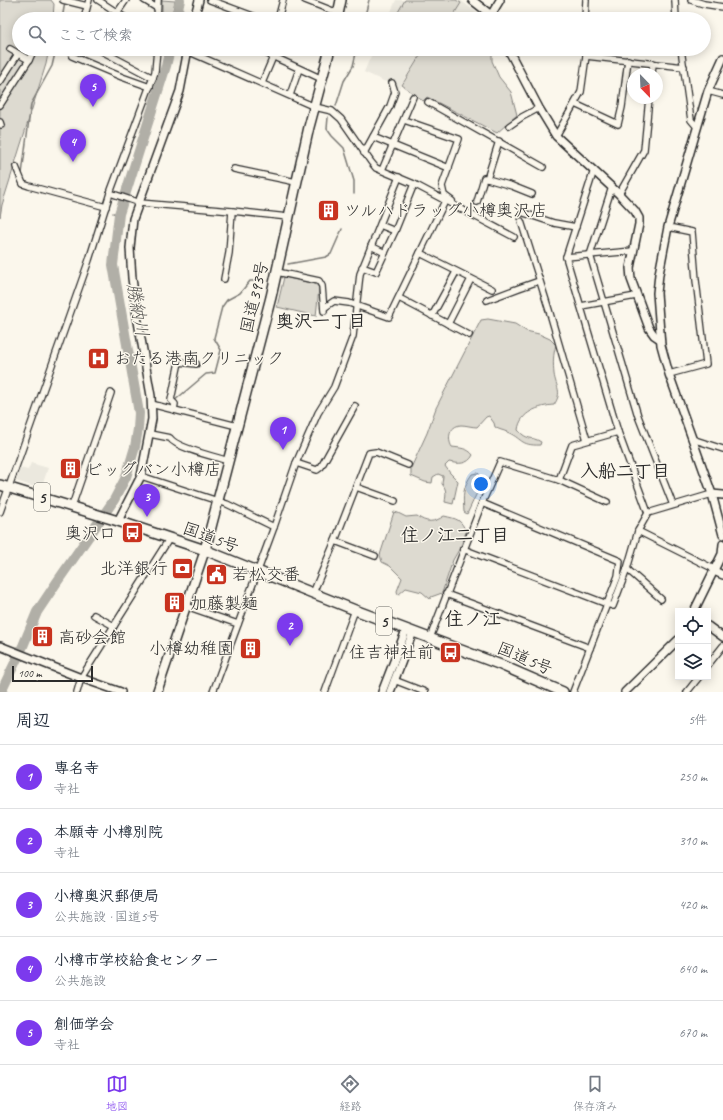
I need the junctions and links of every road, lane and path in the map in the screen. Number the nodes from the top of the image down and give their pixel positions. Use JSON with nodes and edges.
{"nodes":[{"id":1,"x":63,"y":0,"type":"edge"},
{"id":2,"x":89,"y":0,"type":"edge"},
{"id":3,"x":98,"y":0,"type":"edge"},
{"id":4,"x":126,"y":0,"type":"edge"},
{"id":5,"x":144,"y":0,"type":"edge"},
{"id":6,"x":158,"y":0,"type":"edge"},
{"id":7,"x":199,"y":0,"type":"edge"},
{"id":8,"x":210,"y":0,"type":"edge"},
{"id":9,"x":283,"y":0,"type":"edge"},
{"id":10,"x":305,"y":0,"type":"edge"},
{"id":11,"x":341,"y":0,"type":"edge"},
{"id":12,"x":472,"y":0,"type":"edge"},
{"id":13,"x":500,"y":0,"type":"edge"},
{"id":14,"x":586,"y":0,"type":"edge"},
{"id":15,"x":675,"y":0,"type":"edge"},
{"id":16,"x":691,"y":0,"type":"edge"},
{"id":17,"x":87,"y":6,"type":"junction"},
{"id":18,"x":723,"y":7,"type":"edge"},
{"id":19,"x":157,"y":8,"type":"junction"},
{"id":20,"x":86,"y":12,"type":"edge"},
{"id":21,"x":116,"y":12,"type":"edge"},
{"id":22,"x":118,"y":12,"type":"edge"},
{"id":23,"x":157,"y":12,"type":"edge"},
{"id":24,"x":196,"y":12,"type":"edge"},
{"id":25,"x":242,"y":12,"type":"edge"},
{"id":26,"x":280,"y":12,"type":"edge"},
{"id":27,"x":330,"y":12,"type":"edge"},
{"id":28,"x":339,"y":12,"type":"edge"},
{"id":29,"x":486,"y":12,"type":"edge"},
{"id":30,"x":494,"y":12,"type":"edge"},
{"id":31,"x":585,"y":12,"type":"edge"},
{"id":32,"x":676,"y":12,"type":"edge"},
{"id":33,"x":17,"y":56,"type":"edge"},
{"id":34,"x":22,"y":56,"type":"edge"},
{"id":35,"x":31,"y":56,"type":"edge"},
{"id":36,"x":72,"y":56,"type":"dead end"},
{"id":37,"x":111,"y":56,"type":"edge"},
{"id":38,"x":156,"y":56,"type":"edge"},
{"id":39,"x":185,"y":56,"type":"edge"},
{"id":40,"x":202,"y":56,"type":"edge"},
{"id":41,"x":328,"y":56,"type":"edge"},
{"id":42,"x":512,"y":56,"type":"edge"},
{"id":43,"x":586,"y":56,"type":"joint"},
{"id":44,"x":682,"y":56,"type":"edge"},
{"id":45,"x":273,"y":57,"type":"joint"},
{"id":46,"x":723,"y":58,"type":"edge"},
{"id":47,"x":29,"y":60,"type":"junction"},
{"id":48,"x":628,"y":60,"type":"junction"},
{"id":49,"x":653,"y":63,"type":"junction"},
{"id":50,"x":684,"y":67,"type":"junction"},
{"id":51,"x":653,"y":68,"type":"edge"},
{"id":52,"x":299,"y":69,"type":"junction"},
{"id":53,"x":153,"y":78,"type":"junction"},
{"id":54,"x":322,"y":79,"type":"junction"},
{"id":55,"x":0,"y":82,"type":"edge"},
{"id":56,"x":262,"y":83,"type":"junction"},
{"id":57,"x":392,"y":83,"type":"dead end"},
{"id":58,"x":150,"y":87,"type":"junction"},
{"id":59,"x":708,"y":91,"type":"junction"},
{"id":60,"x":290,"y":95,"type":"junction"},
{"id":61,"x":723,"y":95,"type":"edge"},
{"id":62,"x":413,"y":97,"type":"dead end"},
{"id":63,"x":428,"y":102,"type":"dead end"},
{"id":64,"x":575,"y":104,"type":"junction"},
{"id":65,"x":648,"y":104,"type":"edge"},
{"id":66,"x":0,"y":105,"type":"edge"},
{"id":67,"x":315,"y":107,"type":"junction"},
{"id":68,"x":538,"y":108,"type":"junction"},
{"id":69,"x":404,"y":120,"type":"junction"},
{"id":70,"x":509,"y":126,"type":"dead end"},
{"id":71,"x":697,"y":127,"type":"junction"},
{"id":72,"x":373,"y":136,"type":"junction"},
{"id":73,"x":556,"y":136,"type":"junction"},
{"id":74,"x":499,"y":142,"type":"junction"},
{"id":75,"x":393,"y":145,"type":"junction"},
{"id":76,"x":364,"y":152,"type":"junction"},
{"id":77,"x":16,"y":167,"type":"dead end"},
{"id":78,"x":543,"y":167,"type":"dead end"},
{"id":79,"x":449,"y":168,"type":"junction"},
{"id":80,"x":234,"y":169,"type":"dead end"},
{"id":81,"x":382,"y":170,"type":"junction"},
{"id":82,"x":594,"y":170,"type":"junction"},
{"id":83,"x":399,"y":177,"type":"junction"},
{"id":84,"x":487,"y":180,"type":"junction"},
{"id":85,"x":296,"y":182,"type":"junction"},
{"id":86,"x":414,"y":184,"type":"junction"},
{"id":87,"x":612,"y":187,"type":"junction"},
{"id":88,"x":111,"y":194,"type":"junction"},
{"id":89,"x":532,"y":194,"type":"dead end"},
{"id":90,"x":619,"y":194,"type":"junction"},
{"id":91,"x":445,"y":201,"type":"junction"},
{"id":92,"x":137,"y":202,"type":"junction"},
{"id":93,"x":477,"y":202,"type":"dead end"},
{"id":94,"x":106,"y":207,"type":"junction"},
{"id":95,"x":458,"y":208,"type":"junction"},
{"id":96,"x":232,"y":211,"type":"junction"},
{"id":97,"x":524,"y":213,"type":"dead end"},
{"id":98,"x":288,"y":217,"type":"junction"},
{"id":99,"x":521,"y":221,"type":"dead end"},
{"id":100,"x":380,"y":226,"type":"junction"},
{"id":101,"x":668,"y":227,"type":"junction"},
{"id":102,"x":576,"y":228,"type":"junction"},
{"id":103,"x":395,"y":231,"type":"junction"},
{"id":104,"x":514,"y":237,"type":"dead end"},
{"id":105,"x":371,"y":246,"type":"junction"},
{"id":106,"x":633,"y":251,"type":"junction"},
{"id":107,"x":385,"y":252,"type":"junction"},
{"id":108,"x":420,"y":253,"type":"junction"},
{"id":109,"x":590,"y":255,"type":"junction"},
{"id":110,"x":566,"y":257,"type":"junction"},
{"id":111,"x":362,"y":267,"type":"junction"},
{"id":112,"x":277,"y":272,"type":"junction"},
{"id":113,"x":456,"y":272,"type":"junction"},
{"id":114,"x":224,"y":279,"type":"dead end"},
{"id":115,"x":471,"y":279,"type":"junction"},
{"id":116,"x":539,"y":281,"type":"junction"},
{"id":117,"x":492,"y":289,"type":"dead end"},
{"id":118,"x":636,"y":296,"type":"junction"},
{"id":119,"x":399,"y":298,"type":"junction"},
{"id":120,"x":487,"y":300,"type":"dead end"},
{"id":121,"x":603,"y":302,"type":"junction"},
{"id":122,"x":357,"y":306,"type":"junction"},
{"id":123,"x":581,"y":306,"type":"junction"},
{"id":124,"x":432,"y":316,"type":"junction"},
{"id":125,"x":448,"y":324,"type":"junction"},
{"id":126,"x":468,"y":335,"type":"dead end"},
{"id":127,"x":660,"y":339,"type":"junction"},
{"id":128,"x":196,"y":364,"type":"dead end"},
{"id":129,"x":669,"y":374,"type":"junction"},
{"id":130,"x":111,"y":393,"type":"dead end"},
{"id":131,"x":151,"y":404,"type":"junction"},
{"id":132,"x":354,"y":406,"type":"dead end"},
{"id":133,"x":174,"y":409,"type":"junction"},
{"id":134,"x":237,"y":426,"type":"junction"},
{"id":135,"x":618,"y":432,"type":"junction"},
{"id":136,"x":150,"y":434,"type":"junction"},
{"id":137,"x":692,"y":439,"type":"junction"},
{"id":138,"x":587,"y":440,"type":"junction"},
{"id":139,"x":723,"y":449,"type":"edge"},
{"id":140,"x":228,"y":461,"type":"junction"},
{"id":141,"x":296,"y":463,"type":"junction"},
{"id":142,"x":408,"y":465,"type":"dead end"},
{"id":143,"x":141,"y":476,"type":"junction"},
{"id":144,"x":559,"y":480,"type":"junction"},
{"id":145,"x":4,"y":486,"type":"edge"},
{"id":146,"x":356,"y":487,"type":"junction"},
{"id":147,"x":712,"y":494,"type":"junction"},
{"id":148,"x":723,"y":495,"type":"edge"},
{"id":149,"x":218,"y":501,"type":"junction"},
{"id":150,"x":395,"y":501,"type":"dead end"},
{"id":151,"x":607,"y":502,"type":"dead end"},
{"id":152,"x":482,"y":503,"type":"junction"},
{"id":153,"x":673,"y":505,"type":"junction"},
{"id":154,"x":72,"y":506,"type":"junction"},
{"id":155,"x":0,"y":512,"type":"edge"},
{"id":156,"x":648,"y":513,"type":"junction"},
{"id":157,"x":118,"y":520,"type":"junction"},
{"id":158,"x":274,"y":527,"type":"junction"},
{"id":159,"x":638,"y":531,"type":"junction"},
{"id":160,"x":723,"y":535,"type":"edge"},
{"id":161,"x":169,"y":539,"type":"junction"},
{"id":162,"x":335,"y":541,"type":"junction"},
{"id":163,"x":723,"y":546,"type":"edge"},
{"id":164,"x":463,"y":549,"type":"junction"},
{"id":165,"x":205,"y":550,"type":"junction"},
{"id":166,"x":375,"y":556,"type":"dead end"},
{"id":167,"x":627,"y":569,"type":"junction"},
{"id":168,"x":714,"y":570,"type":"junction"},
{"id":169,"x":257,"y":571,"type":"junction"},
{"id":170,"x":723,"y":576,"type":"edge"},
{"id":171,"x":313,"y":594,"type":"junction"},
{"id":172,"x":446,"y":594,"type":"junction"},
{"id":173,"x":661,"y":599,"type":"dead end"},
{"id":174,"x":607,"y":604,"type":"junction"},
{"id":175,"x":186,"y":606,"type":"junction"},
{"id":176,"x":695,"y":608,"type":"edge"},
{"id":177,"x":355,"y":610,"type":"junction"},
{"id":178,"x":94,"y":615,"type":"dead end"},
{"id":179,"x":238,"y":624,"type":"junction"},
{"id":180,"x":114,"y":626,"type":"junction"},
{"id":181,"x":711,"y":628,"type":"edge"},
{"id":182,"x":409,"y":631,"type":"junction"},
{"id":183,"x":723,"y":637,"type":"edge"},
{"id":184,"x":430,"y":638,"type":"junction"},
{"id":185,"x":675,"y":643,"type":"edge"},
{"id":186,"x":0,"y":646,"type":"edge"},
{"id":187,"x":723,"y":646,"type":"edge"},
{"id":188,"x":590,"y":648,"type":"junction"},
{"id":189,"x":711,"y":661,"type":"edge"},
{"id":190,"x":81,"y":678,"type":"junction"},
{"id":191,"x":394,"y":680,"type":"junction"},
{"id":192,"x":697,"y":680,"type":"edge"},
{"id":193,"x":76,"y":692,"type":"edge"},
{"id":194,"x":121,"y":692,"type":"edge"},
{"id":195,"x":156,"y":692,"type":"edge"},
{"id":196,"x":213,"y":692,"type":"edge"},
{"id":197,"x":324,"y":692,"type":"edge"},
{"id":198,"x":382,"y":692,"type":"edge"},
{"id":199,"x":390,"y":692,"type":"edge"},
{"id":200,"x":425,"y":692,"type":"edge"},
{"id":201,"x":563,"y":692,"type":"edge"},
{"id":202,"x":573,"y":692,"type":"edge"},
{"id":203,"x":625,"y":692,"type":"edge"},
{"id":204,"x":687,"y":692,"type":"edge"}],
"edges":[{"from":1,"to":17,"type":"street"},
{"from":2,"to":17,"type":"street"},
{"from":3,"to":21,"type":"street"},
{"from":4,"to":22,"type":"street"},
{"from":5,"to":19,"type":"street"},
{"from":6,"to":19,"type":"street"},
{"from":7,"to":24,"type":"street"},
{"from":8,"to":25,"type":"street"},
{"from":9,"to":26,"type":"street"},
{"from":10,"to":27,"type":"street"},
{"from":11,"to":28,"type":"highway"},
{"from":12,"to":29,"type":"street"},
{"from":13,"to":30,"type":"street"},
{"from":14,"to":31,"type":"street"},
{"from":15,"to":32,"type":"street"},
{"from":16,"to":18,"type":"street"},
{"from":17,"to":20,"type":"street"},
{"from":19,"to":23,"type":"street"},
{"from":33,"to":55,"type":"street"},
{"from":34,"to":47,"type":"street"},
{"from":35,"to":47,"type":"street"},
{"from":36,"to":58,"type":"street"},
{"from":37,"to":53,"type":"street"},
{"from":38,"to":53,"type":"street"},
{"from":39,"to":92,"type":"street"},
{"from":40,"to":56,"type":"street"},
{"from":41,"to":54,"type":"highway","name":"国道393号"},
{"from":42,"to":68,"type":"street"},
{"from":43,"to":48,"type":"street"},
{"from":43,"to":64,"type":"street"},
{"from":44,"to":50,"type":"street"},
{"from":45,"to":52,"type":"street"},
{"from":45,"to":56,"type":"street"},
{"from":46,"to":59,"type":"street"},
{"from":47,"to":66,"type":"street"},
{"from":48,"to":49,"type":"street"},
{"from":48,"to":64,"type":"street"},
{"from":49,"to":50,"type":"street"},
{"from":49,"to":51,"type":"street"},
{"from":50,"to":71,"type":"street"},
{"from":52,"to":54,"type":"street"},
{"from":52,"to":60,"type":"street"},
{"from":53,"to":58,"type":"street"},
{"from":54,"to":67,"type":"highway","name":"国道393号"},
{"from":56,"to":60,"type":"street"},
{"from":57,"to":72,"type":"street"},
{"from":58,"to":88,"type":"street"},
{"from":59,"to":61,"type":"street"},
{"from":59,"to":71,"type":"street"},
{"from":60,"to":67,"type":"street"},
{"from":62,"to":69,"type":"street"},
{"from":63,"to":74,"type":"street"},
{"from":64,"to":73,"type":"street"},
{"from":65,"to":90,"type":"street"},
{"from":67,"to":76,"type":"street"},
{"from":67,"to":85,"type":"highway","name":"国道393号"},
{"from":68,"to":70,"type":"street"},
{"from":68,"to":73,"type":"street"},
{"from":69,"to":75,"type":"street"},
{"from":69,"to":79,"type":"street"},
{"from":71,"to":101,"type":"street"},
{"from":72,"to":75,"type":"street"},
{"from":72,"to":76,"type":"street"},
{"from":73,"to":82,"type":"street"},
{"from":74,"to":78,"type":"street"},
{"from":74,"to":84,"type":"street"},
{"from":75,"to":79,"type":"street"},
{"from":75,"to":81,"type":"street"},
{"from":76,"to":81,"type":"street"},
{"from":77,"to":94,"type":"street"},
{"from":79,"to":95,"type":"street"},
{"from":80,"to":85,"type":"street"},
{"from":81,"to":83,"type":"street"},
{"from":82,"to":87,"type":"street"},
{"from":82,"to":102,"type":"street"},
{"from":83,"to":86,"type":"street"},
{"from":83,"to":100,"type":"street"},
{"from":84,"to":89,"type":"street"},
{"from":84,"to":93,"type":"street"},
{"from":85,"to":98,"type":"highway","name":"国道393号"},
{"from":86,"to":91,"type":"street"},
{"from":86,"to":103,"type":"street"},
{"from":87,"to":90,"type":"street"},
{"from":87,"to":109,"type":"street"},
{"from":88,"to":92,"type":"street"},
{"from":88,"to":94,"type":"street"},
{"from":90,"to":106,"type":"street"},
{"from":91,"to":95,"type":"street"},
{"from":91,"to":108,"type":"street"},
{"from":92,"to":96,"type":"street"},
{"from":92,"to":131,"type":"street"},
{"from":94,"to":145,"type":"street"},
{"from":95,"to":104,"type":"street"},
{"from":96,"to":98,"type":"street"},
{"from":96,"to":114,"type":"street"},
{"from":97,"to":102,"type":"street"},
{"from":98,"to":112,"type":"highway","name":"国道393号"},
{"from":99,"to":116,"type":"street"},
{"from":100,"to":103,"type":"street"},
{"from":100,"to":105,"type":"street"},
{"from":101,"to":127,"type":"street"},
{"from":101,"to":129,"type":"street"},
{"from":102,"to":110,"type":"street"},
{"from":103,"to":107,"type":"street"},
{"from":105,"to":107,"type":"street"},
{"from":105,"to":111,"type":"street"},
{"from":106,"to":109,"type":"street"},
{"from":106,"to":118,"type":"street"},
{"from":107,"to":111,"type":"street"},
{"from":108,"to":113,"type":"street"},
{"from":108,"to":119,"type":"street"},
{"from":109,"to":110,"type":"street"},
{"from":109,"to":121,"type":"street"},
{"from":110,"to":123,"type":"street"},
{"from":111,"to":122,"type":"street"},
{"from":112,"to":122,"type":"street"},
{"from":112,"to":134,"type":"highway","name":"国道393号"},
{"from":113,"to":115,"type":"street"},
{"from":113,"to":124,"type":"street"},
{"from":115,"to":117,"type":"street"},
{"from":115,"to":125,"type":"street"},
{"from":116,"to":120,"type":"street"},
{"from":116,"to":138,"type":"street"},
{"from":118,"to":121,"type":"street"},
{"from":118,"to":127,"type":"street"},
{"from":119,"to":122,"type":"street"},
{"from":119,"to":124,"type":"street"},
{"from":121,"to":123,"type":"street"},
{"from":121,"to":153,"type":"street"},
{"from":122,"to":141,"type":"street"},
{"from":123,"to":135,"type":"street"},
{"from":124,"to":125,"type":"street"},
{"from":125,"to":126,"type":"street"},
{"from":127,"to":129,"type":"street"},
{"from":128,"to":133,"type":"street"},
{"from":129,"to":137,"type":"street"},
{"from":130,"to":154,"type":"street"},
{"from":131,"to":133,"type":"street"},
{"from":131,"to":136,"type":"street"},
{"from":132,"to":141,"type":"street"},
{"from":133,"to":134,"type":"street"},
{"from":134,"to":140,"type":"highway","name":"国道393号"},
{"from":135,"to":138,"type":"street"},
{"from":135,"to":156,"type":"street"},
{"from":136,"to":140,"type":"street"},
{"from":136,"to":143,"type":"street"},
{"from":137,"to":139,"type":"street"},
{"from":137,"to":147,"type":"street"},
{"from":138,"to":144,"type":"street"},
{"from":140,"to":149,"type":"highway","name":"国道393号"},
{"from":141,"to":158,"type":"street"},
{"from":142,"to":146,"type":"street"},
{"from":143,"to":149,"type":"street"},
{"from":143,"to":157,"type":"street"},
{"from":144,"to":151,"type":"street"},
{"from":144,"to":152,"type":"street"},
{"from":145,"to":154,"type":"highway","name":"国道5号","number":"5"},
{"from":145,"to":155,"type":"street"},
{"from":146,"to":150,"type":"street"},
{"from":146,"to":162,"type":"street"},
{"from":147,"to":148,"type":"street"},
{"from":147,"to":153,"type":"street"},
{"from":147,"to":160,"type":"street"},
{"from":149,"to":158,"type":"street"},
{"from":149,"to":165,"type":"highway","name":"国道393号"},
{"from":152,"to":164,"type":"street"},
{"from":152,"to":174,"type":"street"},
{"from":153,"to":156,"type":"street"},
{"from":154,"to":157,"type":"highway","name":"国道5号","number":"5"},
{"from":156,"to":159,"type":"street"},
{"from":157,"to":161,"type":"highway","name":"国道5号","number":"5"},
{"from":158,"to":169,"type":"street"},
{"from":159,"to":167,"type":"street"},
{"from":159,"to":168,"type":"street"},
{"from":161,"to":165,"type":"highway","name":"国道5号","number":"5"},
{"from":161,"to":180,"type":"street"},
{"from":162,"to":166,"type":"street"},
{"from":162,"to":171,"type":"street"},
{"from":163,"to":168,"type":"street"},
{"from":164,"to":172,"type":"street"},
{"from":164,"to":174,"type":"street"},
{"from":165,"to":169,"type":"highway","name":"国道5号","number":"5"},
{"from":165,"to":175,"type":"main road"},
{"from":167,"to":173,"type":"street"},
{"from":167,"to":174,"type":"street"},
{"from":168,"to":170,"type":"street"},
{"from":168,"to":176,"type":"street"},
{"from":169,"to":171,"type":"highway","name":"国道5号","number":"5"},
{"from":169,"to":179,"type":"street"},
{"from":171,"to":177,"type":"highway","name":"国道5号","number":"5"},
{"from":172,"to":184,"type":"street"},
{"from":172,"to":188,"type":"street"},
{"from":174,"to":188,"type":"street"},
{"from":175,"to":179,"type":"street"},
{"from":175,"to":195,"type":"main road"},
{"from":177,"to":182,"type":"highway","name":"国道5号","number":"5"},
{"from":177,"to":197,"type":"street"},
{"from":178,"to":180,"type":"street"},
{"from":179,"to":196,"type":"street"},
{"from":180,"to":190,"type":"street"},
{"from":181,"to":183,"type":"street"},
{"from":182,"to":184,"type":"highway","name":"国道5号","number":"5"},
{"from":182,"to":191,"type":"street"},
{"from":182,"to":198,"type":"street"},
{"from":184,"to":201,"type":"highway","name":"国道5号","number":"5"},
{"from":185,"to":203,"type":"street"},
{"from":186,"to":190,"type":"street"},
{"from":187,"to":189,"type":"street"},
{"from":188,"to":202,"type":"street"},
{"from":190,"to":193,"type":"street"},
{"from":190,"to":194,"type":"street"},
{"from":191,"to":199,"type":"street"},
{"from":191,"to":200,"type":"street"},
{"from":192,"to":204,"type":"street"}]}
